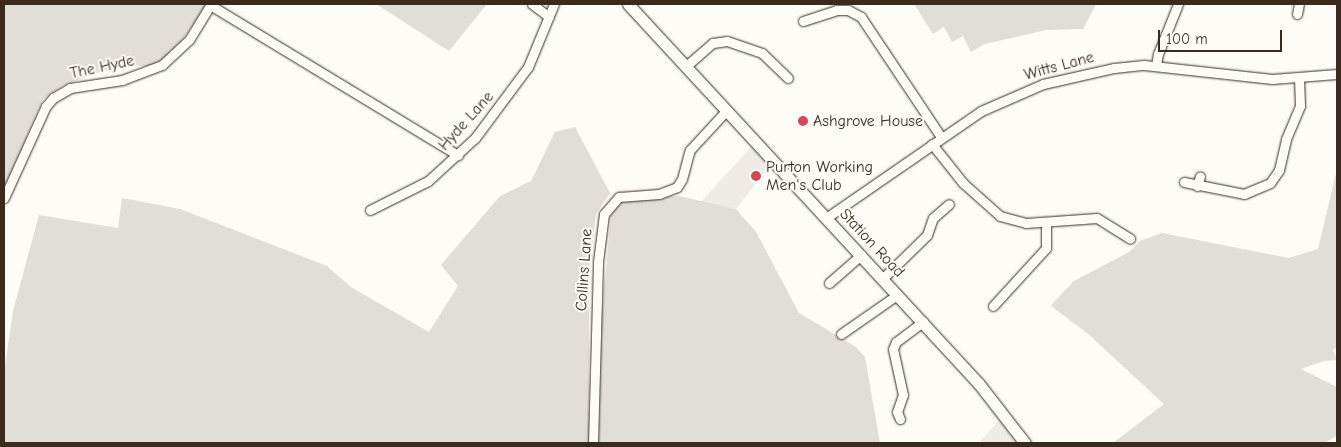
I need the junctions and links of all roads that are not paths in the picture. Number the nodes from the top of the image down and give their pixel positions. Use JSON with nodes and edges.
{"nodes":[{"id":1,"x":211,"y":4,"type":"edge"},
{"id":2,"x":532,"y":4,"type":"edge"},
{"id":3,"x":554,"y":4,"type":"edge"},
{"id":4,"x":628,"y":4,"type":"edge"},
{"id":5,"x":1178,"y":4,"type":"edge"},
{"id":6,"x":1299,"y":4,"type":"edge"},
{"id":7,"x":1297,"y":14,"type":"dead end"},
{"id":8,"x":549,"y":17,"type":"junction"},
{"id":9,"x":803,"y":22,"type":"dead end"},
{"id":10,"x":1156,"y":66,"type":"junction"},
{"id":11,"x":685,"y":67,"type":"junction"},
{"id":12,"x":1337,"y":74,"type":"edge"},
{"id":13,"x":788,"y":78,"type":"dead end"},
{"id":14,"x":1299,"y":78,"type":"junction"},
{"id":15,"x":726,"y":112,"type":"junction"},
{"id":16,"x":941,"y":136,"type":"junction"},
{"id":17,"x":932,"y":144,"type":"junction"},
{"id":18,"x":458,"y":155,"type":"junction"},
{"id":19,"x":1200,"y":176,"type":"dead end"},
{"id":20,"x":1184,"y":182,"type":"dead end"},
{"id":21,"x":1197,"y":186,"type":"junction"},
{"id":22,"x":4,"y":198,"type":"edge"},
{"id":23,"x":949,"y":204,"type":"dead end"},
{"id":24,"x":370,"y":210,"type":"dead end"},
{"id":25,"x":826,"y":218,"type":"junction"},
{"id":26,"x":1046,"y":222,"type":"junction"},
{"id":27,"x":1130,"y":239,"type":"dead end"},
{"id":28,"x":861,"y":255,"type":"junction"},
{"id":29,"x":882,"y":279,"type":"junction"},
{"id":30,"x":829,"y":284,"type":"dead end"},
{"id":31,"x":897,"y":295,"type":"junction"},
{"id":32,"x":993,"y":306,"type":"dead end"},
{"id":33,"x":923,"y":322,"type":"junction"},
{"id":34,"x":841,"y":334,"type":"dead end"},
{"id":35,"x":900,"y":419,"type":"dead end"},
{"id":36,"x":592,"y":443,"type":"edge"},
{"id":37,"x":1025,"y":443,"type":"edge"}],
"edges":[{"from":1,"to":18,"type":"street","name":"The Hyde"},
{"from":1,"to":22,"type":"street","name":"The Hyde"},
{"from":2,"to":8,"type":"street"},
{"from":3,"to":8,"type":"street","name":"Hyde Lane"},
{"from":4,"to":11,"type":"street","name":"Station Road"},
{"from":5,"to":10,"type":"street"},
{"from":6,"to":7,"type":"street"},
{"from":8,"to":18,"type":"street","name":"Hyde Lane"},
{"from":9,"to":16,"type":"street"},
{"from":10,"to":14,"type":"street","name":"Witts Lane"},
{"from":10,"to":16,"type":"street","name":"Witts Lane"},
{"from":11,"to":13,"type":"street"},
{"from":11,"to":15,"type":"street","name":"Station Road"},
{"from":12,"to":14,"type":"street","name":"Witts Lane"},
{"from":14,"to":21,"type":"street"},
{"from":15,"to":25,"type":"street","name":"Station Road"},
{"from":15,"to":36,"type":"street","name":"Collins Lane"},
{"from":16,"to":17,"type":"street","name":"Witts Lane"},
{"from":17,"to":25,"type":"street","name":"Witts Lane"},
{"from":17,"to":26,"type":"street"},
{"from":18,"to":24,"type":"street","name":"Hyde Lane"},
{"from":19,"to":21,"type":"street"},
{"from":20,"to":21,"type":"street"},
{"from":23,"to":29,"type":"street"},
{"from":25,"to":28,"type":"street","name":"Station Road"},
{"from":26,"to":27,"type":"street"},
{"from":26,"to":32,"type":"street"},
{"from":28,"to":29,"type":"street","name":"Station Road"},
{"from":28,"to":30,"type":"street"},
{"from":29,"to":31,"type":"street","name":"Station Road"},
{"from":31,"to":33,"type":"street","name":"Station Road"},
{"from":31,"to":34,"type":"street"},
{"from":33,"to":35,"type":"street"},
{"from":33,"to":37,"type":"street","name":"Station Road"}]}
